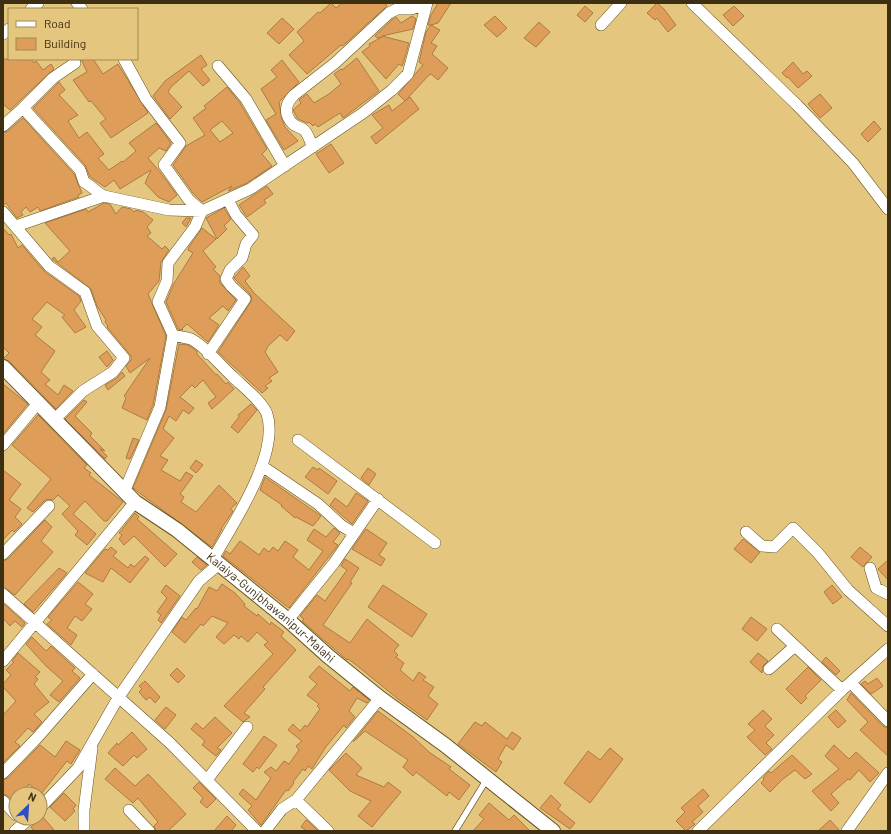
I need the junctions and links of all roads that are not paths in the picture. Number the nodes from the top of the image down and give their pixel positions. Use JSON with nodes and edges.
{"nodes":[{"id":1,"x":621,"y":3,"type":"edge"},
{"id":2,"x":692,"y":3,"type":"edge"},
{"id":3,"x":426,"y":4,"type":"edge"},
{"id":4,"x":600,"y":25,"type":"dead end"},
{"id":5,"x":125,"y":60,"type":"edge"},
{"id":6,"x":75,"y":63,"type":"dead end"},
{"id":7,"x":218,"y":66,"type":"dead end"},
{"id":8,"x":23,"y":108,"type":"junction"},
{"id":9,"x":3,"y":126,"type":"edge"},
{"id":10,"x":313,"y":147,"type":"junction"},
{"id":11,"x":285,"y":166,"type":"junction"},
{"id":12,"x":104,"y":196,"type":"junction"},
{"id":13,"x":228,"y":200,"type":"junction"},
{"id":14,"x":888,"y":209,"type":"edge"},
{"id":15,"x":202,"y":211,"type":"junction"},
{"id":16,"x":3,"y":212,"type":"edge"},
{"id":17,"x":16,"y":226,"type":"junction"},
{"id":18,"x":173,"y":335,"type":"junction"},
{"id":19,"x":208,"y":354,"type":"junction"},
{"id":20,"x":5,"y":374,"type":"edge"},
{"id":21,"x":39,"y":402,"type":"junction"},
{"id":22,"x":55,"y":419,"type":"junction"},
{"id":23,"x":298,"y":440,"type":"dead end"},
{"id":24,"x":3,"y":445,"type":"edge"},
{"id":25,"x":262,"y":466,"type":"junction"},
{"id":26,"x":124,"y":492,"type":"junction"},
{"id":27,"x":378,"y":500,"type":"junction"},
{"id":28,"x":135,"y":502,"type":"junction"},
{"id":29,"x":49,"y":506,"type":"dead end"},
{"id":30,"x":746,"y":532,"type":"dead end"},
{"id":31,"x":354,"y":533,"type":"junction"},
{"id":32,"x":435,"y":543,"type":"dead end"},
{"id":33,"x":3,"y":554,"type":"edge"},
{"id":34,"x":216,"y":562,"type":"junction"},
{"id":35,"x":870,"y":568,"type":"dead end"},
{"id":36,"x":3,"y":594,"type":"edge"},
{"id":37,"x":888,"y":594,"type":"edge"},
{"id":38,"x":288,"y":620,"type":"junction"},
{"id":39,"x":36,"y":623,"type":"junction"},
{"id":40,"x":888,"y":626,"type":"edge"},
{"id":41,"x":777,"y":629,"type":"dead end"},
{"id":42,"x":795,"y":646,"type":"junction"},
{"id":43,"x":888,"y":649,"type":"edge"},
{"id":44,"x":3,"y":661,"type":"edge"},
{"id":45,"x":769,"y":669,"type":"dead end"},
{"id":46,"x":93,"y":674,"type":"junction"},
{"id":47,"x":851,"y":683,"type":"junction"},
{"id":48,"x":842,"y":690,"type":"junction"},
{"id":49,"x":118,"y":698,"type":"junction"},
{"id":50,"x":380,"y":698,"type":"junction"},
{"id":51,"x":888,"y":721,"type":"edge"},
{"id":52,"x":247,"y":727,"type":"dead end"},
{"id":53,"x":92,"y":745,"type":"junction"},
{"id":54,"x":3,"y":773,"type":"edge"},
{"id":55,"x":888,"y":773,"type":"edge"},
{"id":56,"x":487,"y":778,"type":"junction"},
{"id":57,"x":207,"y":780,"type":"junction"},
{"id":58,"x":48,"y":800,"type":"edge"},
{"id":59,"x":296,"y":800,"type":"junction"},
{"id":60,"x":129,"y":810,"type":"dead end"},
{"id":61,"x":84,"y":831,"type":"edge"},
{"id":62,"x":149,"y":831,"type":"edge"},
{"id":63,"x":257,"y":831,"type":"edge"},
{"id":64,"x":265,"y":831,"type":"edge"},
{"id":65,"x":328,"y":831,"type":"edge"},
{"id":66,"x":455,"y":831,"type":"edge"},
{"id":67,"x":553,"y":831,"type":"edge"},
{"id":68,"x":698,"y":831,"type":"edge"},
{"id":69,"x":847,"y":831,"type":"edge"}],
"edges":[{"from":1,"to":4,"type":"street"},
{"from":2,"to":14,"type":"street"},
{"from":3,"to":10,"type":"street"},
{"from":3,"to":10,"type":"street"},
{"from":5,"to":15,"type":"street"},
{"from":6,"to":8,"type":"street"},
{"from":7,"to":11,"type":"street"},
{"from":8,"to":9,"type":"street"},
{"from":8,"to":12,"type":"street"},
{"from":10,"to":11,"type":"street"},
{"from":11,"to":13,"type":"street"},
{"from":12,"to":15,"type":"street"},
{"from":12,"to":17,"type":"street"},
{"from":13,"to":15,"type":"street"},
{"from":13,"to":19,"type":"street"},
{"from":15,"to":18,"type":"street"},
{"from":16,"to":17,"type":"street"},
{"from":17,"to":22,"type":"street"},
{"from":18,"to":19,"type":"street"},
{"from":18,"to":26,"type":"street"},
{"from":19,"to":25,"type":"street"},
{"from":20,"to":21,"type":"street","name":"Kalaiya-Gunjbhawanipur-Malahi"},
{"from":21,"to":22,"type":"street","name":"Kalaiya-Gunjbhawanipur-Malahi"},
{"from":21,"to":24,"type":"street"},
{"from":22,"to":26,"type":"street","name":"Kalaiya-Gunjbhawanipur-Malahi"},
{"from":23,"to":27,"type":"street"},
{"from":25,"to":31,"type":"street"},
{"from":25,"to":34,"type":"street"},
{"from":26,"to":28,"type":"street","name":"Kalaiya-Gunjbhawanipur-Malahi"},
{"from":27,"to":31,"type":"street"},
{"from":27,"to":32,"type":"street"},
{"from":28,"to":34,"type":"street","name":"Kalaiya-Gunjbhawanipur-Malahi"},
{"from":28,"to":39,"type":"street"},
{"from":29,"to":33,"type":"street"},
{"from":30,"to":40,"type":"street"},
{"from":31,"to":38,"type":"street"},
{"from":34,"to":38,"type":"street","name":"Kalaiya-Gunjbhawanipur-Malahi"},
{"from":34,"to":49,"type":"street"},
{"from":35,"to":37,"type":"street"},
{"from":36,"to":39,"type":"street"},
{"from":38,"to":50,"type":"street","name":"Kalaiya-Gunjbhawanipur-Malahi"},
{"from":39,"to":44,"type":"street"},
{"from":39,"to":46,"type":"street"},
{"from":41,"to":42,"type":"street"},
{"from":42,"to":45,"type":"street"},
{"from":42,"to":48,"type":"street"},
{"from":43,"to":47,"type":"street"},
{"from":46,"to":49,"type":"street"},
{"from":46,"to":54,"type":"street"},
{"from":47,"to":48,"type":"street"},
{"from":47,"to":51,"type":"street"},
{"from":48,"to":68,"type":"street"},
{"from":49,"to":53,"type":"street"},
{"from":49,"to":57,"type":"street"},
{"from":50,"to":56,"type":"street","name":"Kalaiya-Gunjbhawanipur-Malahi"},
{"from":50,"to":59,"type":"street"},
{"from":52,"to":57,"type":"street"},
{"from":53,"to":58,"type":"street"},
{"from":53,"to":61,"type":"street"},
{"from":55,"to":69,"type":"street"},
{"from":56,"to":66,"type":"lane"},
{"from":56,"to":67,"type":"street","name":"Kalaiya-Gunjbhawanipur-Malahi"},
{"from":57,"to":63,"type":"street"},
{"from":59,"to":64,"type":"street"},
{"from":59,"to":65,"type":"street"},
{"from":60,"to":62,"type":"street"}]}
